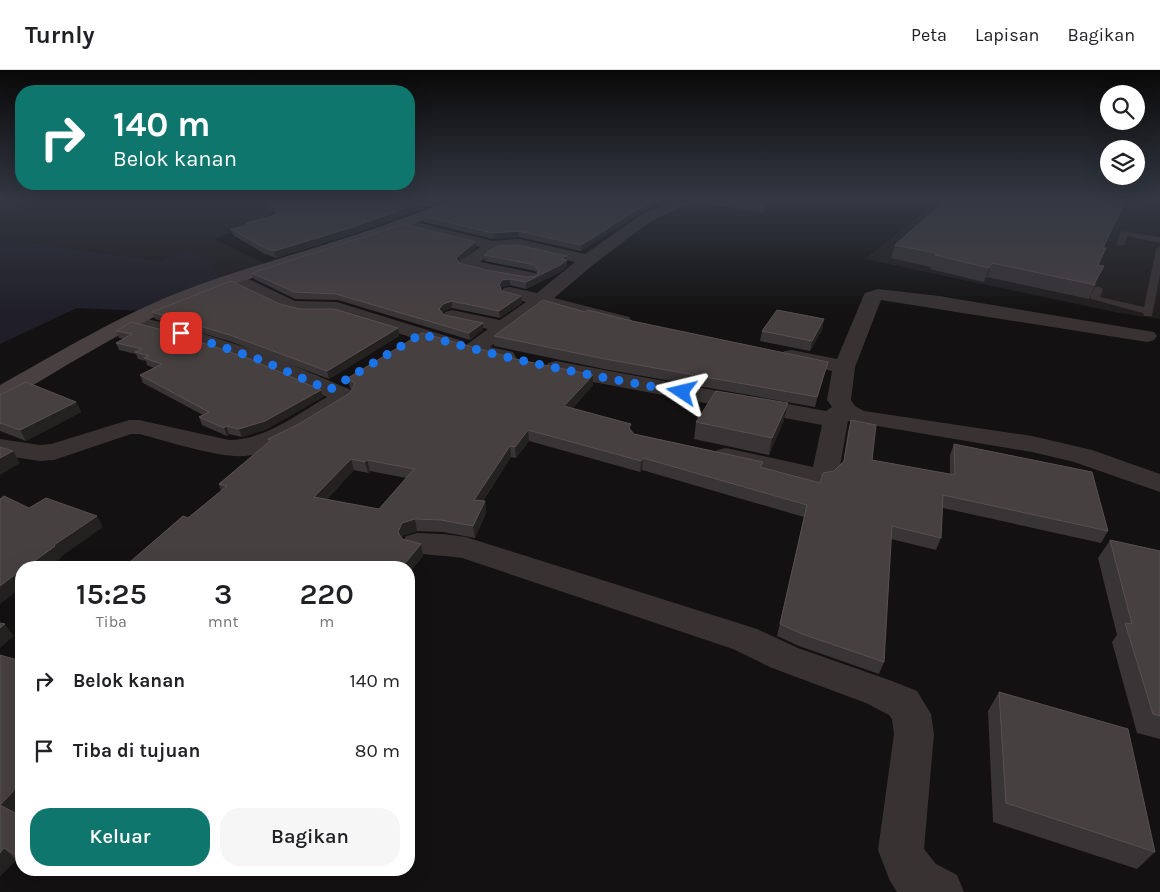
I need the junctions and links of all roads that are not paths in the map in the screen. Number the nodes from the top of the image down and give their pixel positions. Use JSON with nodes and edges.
{"nodes":[{"id":1,"x":360,"y":237,"type":"edge"},
{"id":2,"x":459,"y":237,"type":"edge"},
{"id":3,"x":619,"y":237,"type":"edge"},
{"id":4,"x":1123,"y":237,"type":"edge"},
{"id":5,"x":1146,"y":237,"type":"edge"},
{"id":6,"x":1160,"y":240,"type":"edge"},
{"id":7,"x":1121,"y":243,"type":"dead end"},
{"id":8,"x":493,"y":246,"type":"junction"},
{"id":9,"x":1160,"y":249,"type":"edge"},
{"id":10,"x":588,"y":260,"type":"junction"},
{"id":11,"x":529,"y":277,"type":"edge"},
{"id":12,"x":234,"y":279,"type":"junction"},
{"id":13,"x":579,"y":287,"type":"junction"},
{"id":14,"x":1098,"y":289,"type":"edge"},
{"id":15,"x":510,"y":292,"type":"edge"},
{"id":16,"x":1156,"y":295,"type":"edge"},
{"id":17,"x":540,"y":300,"type":"junction"},
{"id":18,"x":452,"y":316,"type":"edge"},
{"id":19,"x":606,"y":317,"type":"junction"},
{"id":20,"x":132,"y":321,"type":"junction"},
{"id":21,"x":642,"y":325,"type":"edge"},
{"id":22,"x":504,"y":327,"type":"junction"},
{"id":23,"x":421,"y":334,"type":"junction"},
{"id":24,"x":1147,"y":336,"type":"dead end"},
{"id":25,"x":396,"y":349,"type":"edge"},
{"id":26,"x":473,"y":350,"type":"junction"},
{"id":27,"x":774,"y":352,"type":"edge"},
{"id":28,"x":844,"y":367,"type":"junction"},
{"id":29,"x":354,"y":375,"type":"edge"},
{"id":30,"x":329,"y":390,"type":"junction"},
{"id":31,"x":0,"y":395,"type":"edge"},
{"id":32,"x":841,"y":416,"type":"junction"},
{"id":33,"x":0,"y":447,"type":"edge"},
{"id":34,"x":702,"y":451,"type":"edge"},
{"id":35,"x":1160,"y":483,"type":"edge"},
{"id":36,"x":417,"y":543,"type":"edge"},
{"id":37,"x":940,"y":892,"type":"edge"}],
"edges":[{"from":1,"to":12,"type":"main road"},
{"from":2,"to":8,"type":"street"},
{"from":3,"to":10,"type":"street"},
{"from":4,"to":7,"type":"lane"},
{"from":5,"to":6,"type":"lane"},
{"from":8,"to":10,"type":"street"},
{"from":8,"to":11,"type":"street"},
{"from":9,"to":16,"type":"lane"},
{"from":10,"to":13,"type":"street"},
{"from":12,"to":20,"type":"main road"},
{"from":12,"to":23,"type":"street"},
{"from":13,"to":17,"type":"street"},
{"from":13,"to":19,"type":"street"},
{"from":14,"to":16,"type":"lane"},
{"from":15,"to":17,"type":"street"},
{"from":17,"to":19,"type":"street"},
{"from":17,"to":22,"type":"street"},
{"from":18,"to":22,"type":"street"},
{"from":19,"to":21,"type":"street"},
{"from":20,"to":30,"type":"street"},
{"from":20,"to":31,"type":"main road"},
{"from":22,"to":26,"type":"street"},
{"from":23,"to":25,"type":"street"},
{"from":23,"to":26,"type":"street"},
{"from":24,"to":28,"type":"street"},
{"from":26,"to":32,"type":"street"},
{"from":27,"to":28,"type":"street"},
{"from":28,"to":32,"type":"street"},
{"from":29,"to":30,"type":"street"},
{"from":30,"to":33,"type":"street"},
{"from":32,"to":34,"type":"street"},
{"from":32,"to":35,"type":"street"},
{"from":36,"to":37,"type":"street"}]}
